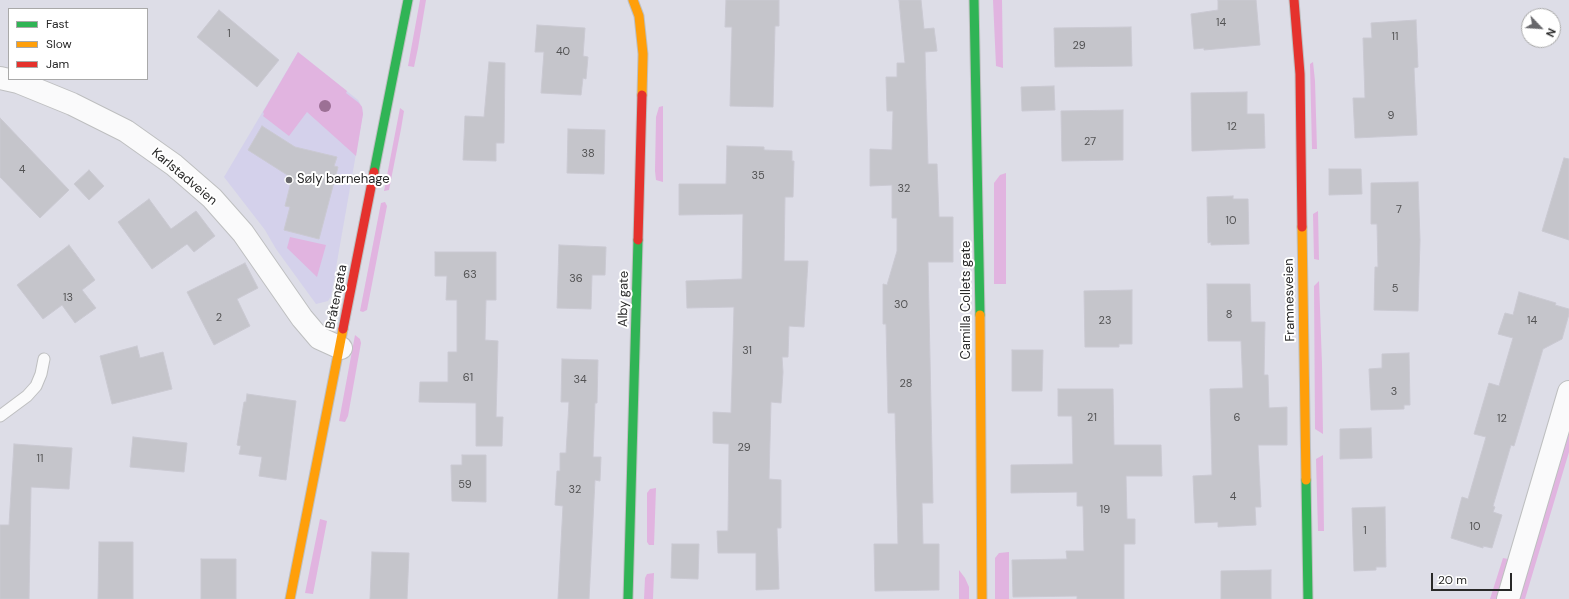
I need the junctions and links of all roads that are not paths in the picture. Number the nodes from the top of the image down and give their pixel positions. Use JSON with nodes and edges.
{"nodes":[{"id":1,"x":408,"y":0,"type":"edge"},
{"id":2,"x":633,"y":0,"type":"edge"},
{"id":3,"x":974,"y":0,"type":"edge"},
{"id":4,"x":1294,"y":0,"type":"edge"},
{"id":5,"x":9,"y":80,"type":"edge"},
{"id":6,"x":340,"y":348,"type":"junction"},
{"id":7,"x":44,"y":359,"type":"dead end"},
{"id":8,"x":1569,"y":392,"type":"edge"},
{"id":9,"x":0,"y":416,"type":"edge"},
{"id":10,"x":290,"y":599,"type":"edge"},
{"id":11,"x":628,"y":599,"type":"edge"},
{"id":12,"x":982,"y":599,"type":"edge"},
{"id":13,"x":1308,"y":599,"type":"edge"},
{"id":14,"x":1508,"y":599,"type":"edge"}],
"edges":[{"from":1,"to":6,"type":"street","name":"Bråtengata"},
{"from":2,"to":11,"type":"street","name":"Alby gate"},
{"from":3,"to":12,"type":"street","name":"Camilla Collets gate"},
{"from":4,"to":13,"type":"street","name":"Framnesveien"},
{"from":5,"to":6,"type":"street","name":"Karlstadveien"},
{"from":6,"to":10,"type":"street","name":"Bråtengata"},
{"from":7,"to":9,"type":"lane"},
{"from":8,"to":14,"type":"street"}]}
